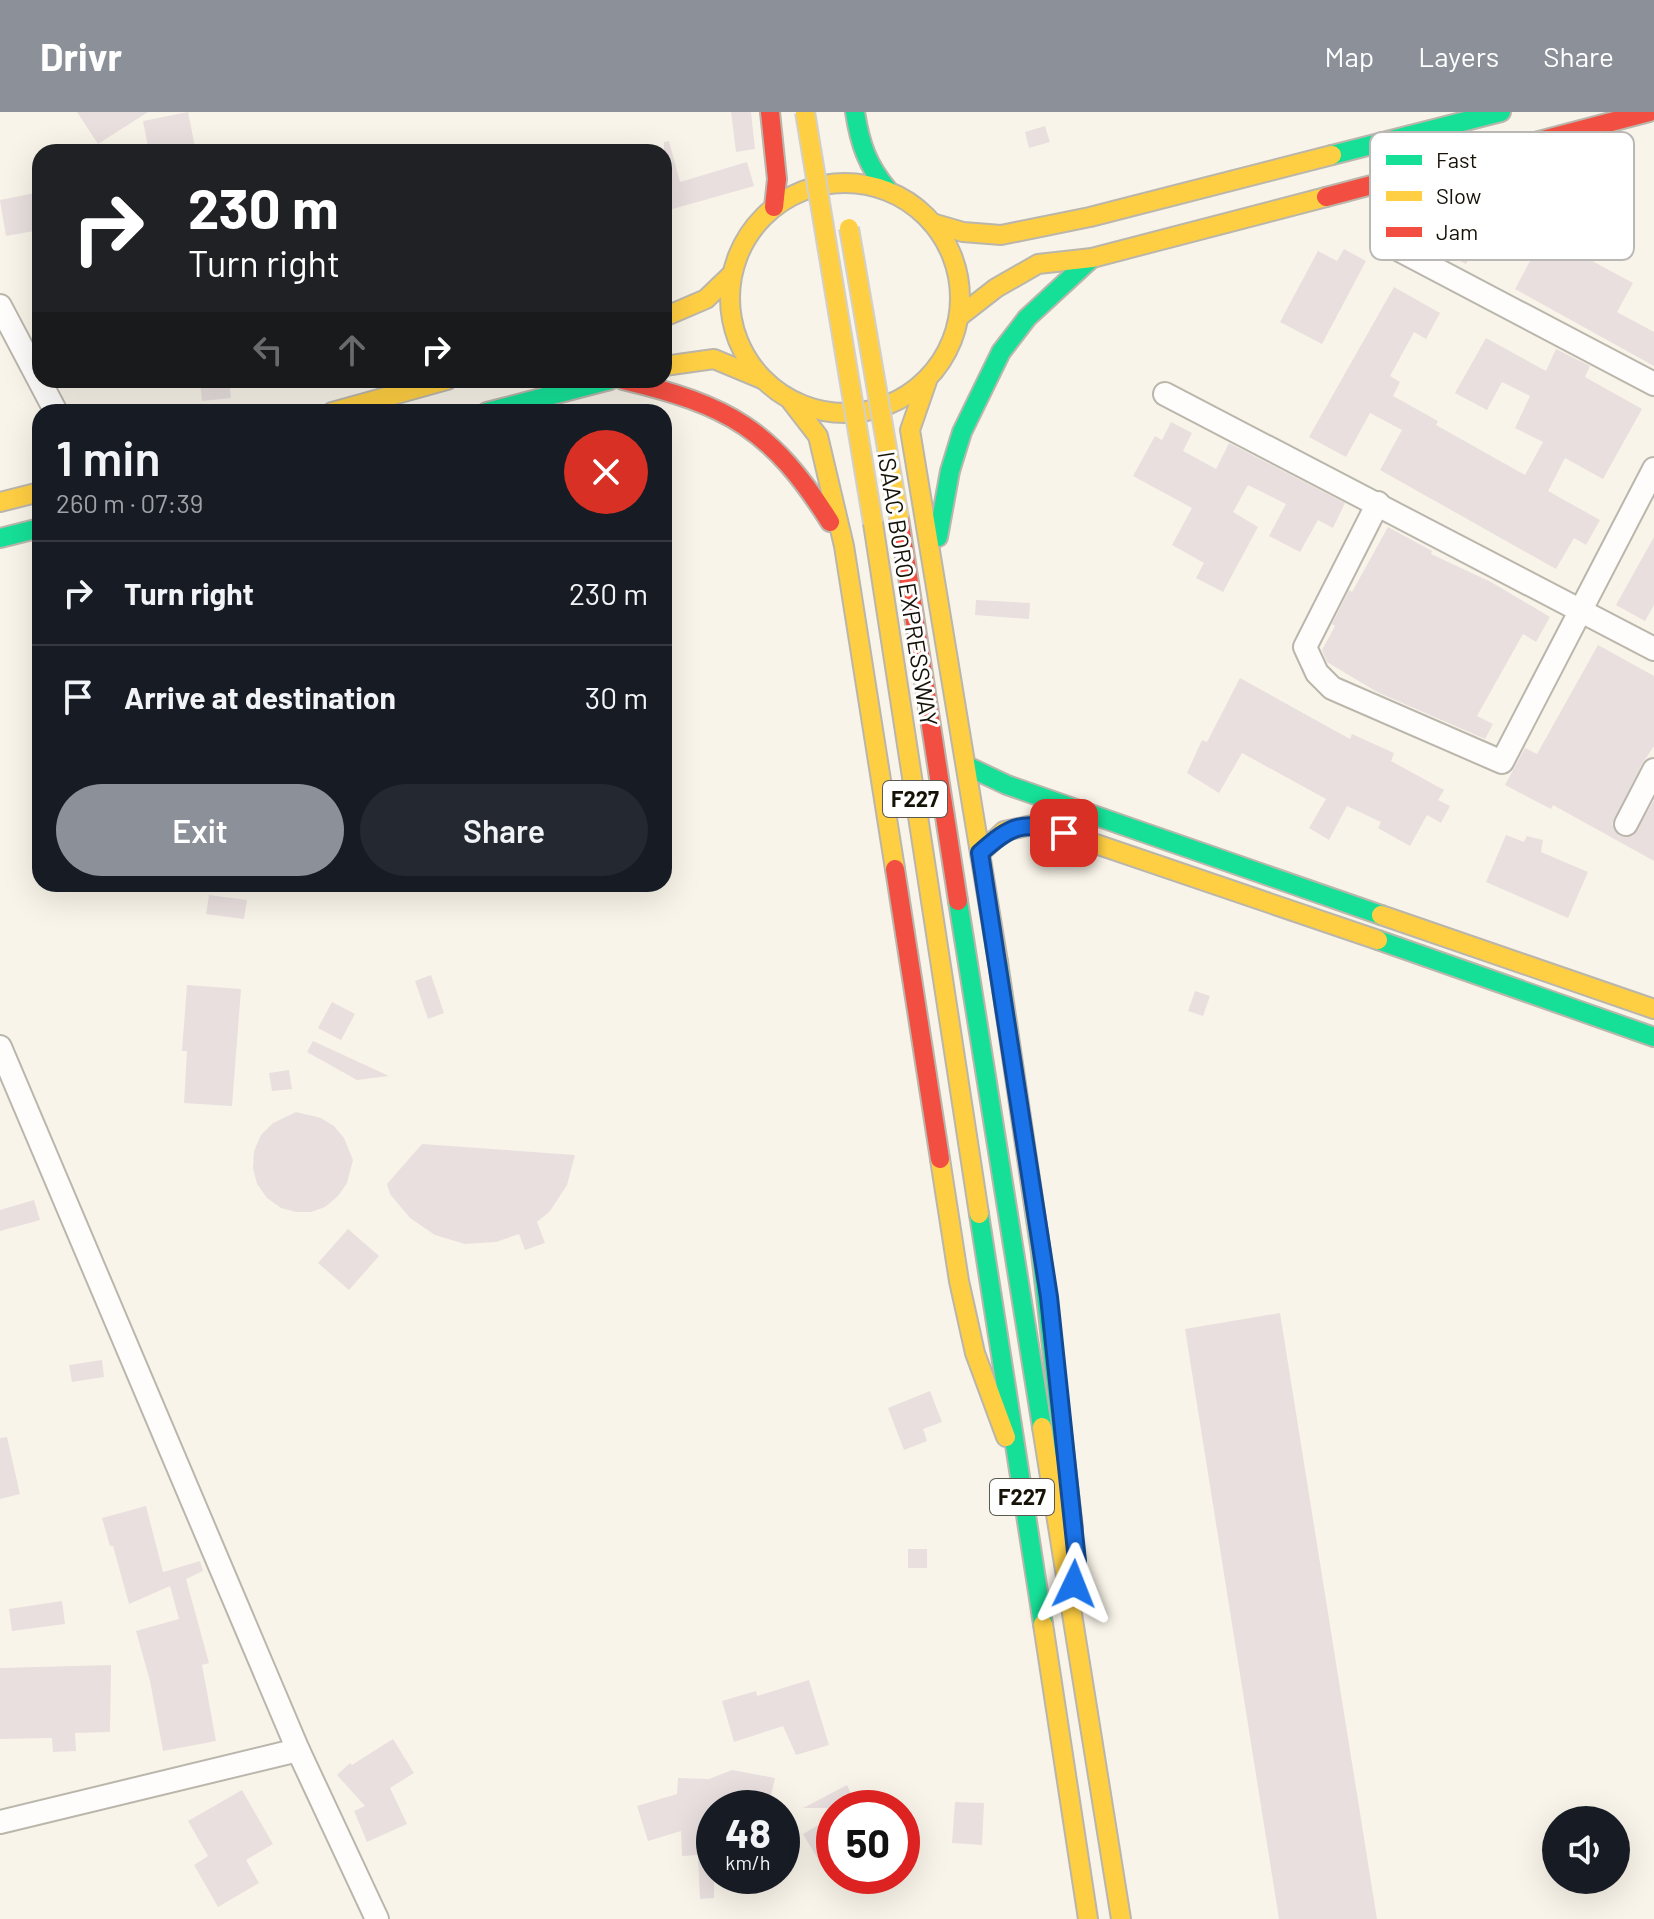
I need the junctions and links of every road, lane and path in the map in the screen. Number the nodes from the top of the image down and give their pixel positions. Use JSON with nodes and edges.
{"nodes":[{"id":1,"x":770,"y":112,"type":"edge"},
{"id":2,"x":805,"y":112,"type":"edge"},
{"id":3,"x":855,"y":112,"type":"edge"},
{"id":4,"x":1501,"y":112,"type":"edge"},
{"id":5,"x":1649,"y":112,"type":"edge"},
{"id":6,"x":1423,"y":132,"type":"edge"},
{"id":7,"x":1573,"y":132,"type":"edge"},
{"id":8,"x":1370,"y":145,"type":"edge"},
{"id":9,"x":839,"y":171,"type":"dead end"},
{"id":10,"x":1370,"y":185,"type":"edge"},
{"id":11,"x":888,"y":190,"type":"junction"},
{"id":12,"x":774,"y":207,"type":"junction"},
{"id":13,"x":932,"y":223,"type":"junction"},
{"id":14,"x":1092,"y":258,"type":"junction"},
{"id":15,"x":1418,"y":260,"type":"edge"},
{"id":16,"x":732,"y":274,"type":"junction"},
{"id":17,"x":0,"y":306,"type":"edge"},
{"id":18,"x":672,"y":314,"type":"edge"},
{"id":19,"x":960,"y":316,"type":"junction"},
{"id":20,"x":672,"y":365,"type":"edge"},
{"id":21,"x":32,"y":367,"type":"edge"},
{"id":22,"x":762,"y":379,"type":"junction"},
{"id":23,"x":927,"y":381,"type":"junction"},
{"id":24,"x":1654,"y":384,"type":"edge"},
{"id":25,"x":418,"y":388,"type":"edge"},
{"id":26,"x":579,"y":388,"type":"edge"},
{"id":27,"x":655,"y":388,"type":"edge"},
{"id":28,"x":1165,"y":394,"type":"dead end"},
{"id":29,"x":791,"y":401,"type":"junction"},
{"id":30,"x":361,"y":404,"type":"edge"},
{"id":31,"x":518,"y":404,"type":"edge"},
{"id":32,"x":1654,"y":469,"type":"edge"},
{"id":33,"x":32,"y":494,"type":"edge"},
{"id":34,"x":0,"y":502,"type":"edge"},
{"id":35,"x":1378,"y":503,"type":"junction"},
{"id":36,"x":32,"y":530,"type":"edge"},
{"id":37,"x":0,"y":538,"type":"edge"},
{"id":38,"x":844,"y":546,"type":"junction"},
{"id":39,"x":933,"y":570,"type":"junction"},
{"id":40,"x":1581,"y":610,"type":"junction"},
{"id":41,"x":1654,"y":649,"type":"edge"},
{"id":42,"x":969,"y":767,"type":"junction"},
{"id":43,"x":1654,"y":770,"type":"edge"},
{"id":44,"x":1626,"y":824,"type":"dead end"},
{"id":45,"x":980,"y":853,"type":"junction"},
{"id":46,"x":1654,"y":1009,"type":"edge"},
{"id":47,"x":1654,"y":1037,"type":"edge"},
{"id":48,"x":0,"y":1047,"type":"edge"},
{"id":49,"x":1018,"y":1465,"type":"junction"},
{"id":50,"x":1071,"y":1607,"type":"junction"},
{"id":51,"x":298,"y":1750,"type":"junction"},
{"id":52,"x":0,"y":1822,"type":"edge"},
{"id":53,"x":377,"y":1919,"type":"edge"},
{"id":54,"x":1088,"y":1919,"type":"edge"},
{"id":55,"x":1121,"y":1919,"type":"edge"}],
"edges":[{"from":1,"to":12,"type":"main road"},
{"from":2,"to":49,"type":"main road","name":"ISAAC BORO EXPRESSWAY","number":"F227","bridge":true},
{"from":3,"to":11,"type":"main road"},
{"from":4,"to":6,"type":"main road"},
{"from":5,"to":7,"type":"main road"},
{"from":8,"to":13,"type":"main road"},
{"from":9,"to":50,"type":"main road","name":"ISAAC BORO EXPRESSWAY","number":"F227","bridge":true},
{"from":10,"to":14,"type":"main road"},
{"from":11,"to":12,"type":"main road"},
{"from":11,"to":13,"type":"main road"},
{"from":12,"to":16,"type":"main road"},
{"from":13,"to":19,"type":"main road"},
{"from":14,"to":19,"type":"main road"},
{"from":14,"to":39,"type":"main road"},
{"from":15,"to":24,"type":"street"},
{"from":16,"to":18,"type":"main road"},
{"from":16,"to":22,"type":"main road"},
{"from":17,"to":21,"type":"street"},
{"from":19,"to":23,"type":"main road"},
{"from":20,"to":22,"type":"main road"},
{"from":22,"to":29,"type":"main road"},
{"from":23,"to":29,"type":"main road"},
{"from":23,"to":39,"type":"main road"},
{"from":25,"to":30,"type":"main road"},
{"from":26,"to":31,"type":"main road"},
{"from":27,"to":38,"type":"main road"},
{"from":28,"to":35,"type":"street"},
{"from":29,"to":38,"type":"main road"},
{"from":32,"to":40,"type":"street"},
{"from":33,"to":34,"type":"main road"},
{"from":35,"to":40,"type":"street"},
{"from":35,"to":40,"type":"street"},
{"from":36,"to":37,"type":"main road"},
{"from":38,"to":49,"type":"main road"},
{"from":39,"to":42,"type":"main road"},
{"from":40,"to":41,"type":"street"},
{"from":42,"to":45,"type":"main road"},
{"from":42,"to":46,"type":"main road"},
{"from":43,"to":44,"type":"street"},
{"from":45,"to":47,"type":"main road"},
{"from":45,"to":50,"type":"main road"},
{"from":48,"to":51,"type":"street"},
{"from":49,"to":54,"type":"main road","number":"F227"},
{"from":50,"to":55,"type":"main road","number":"F227"},
{"from":51,"to":52,"type":"street"},
{"from":51,"to":53,"type":"street"}]}
